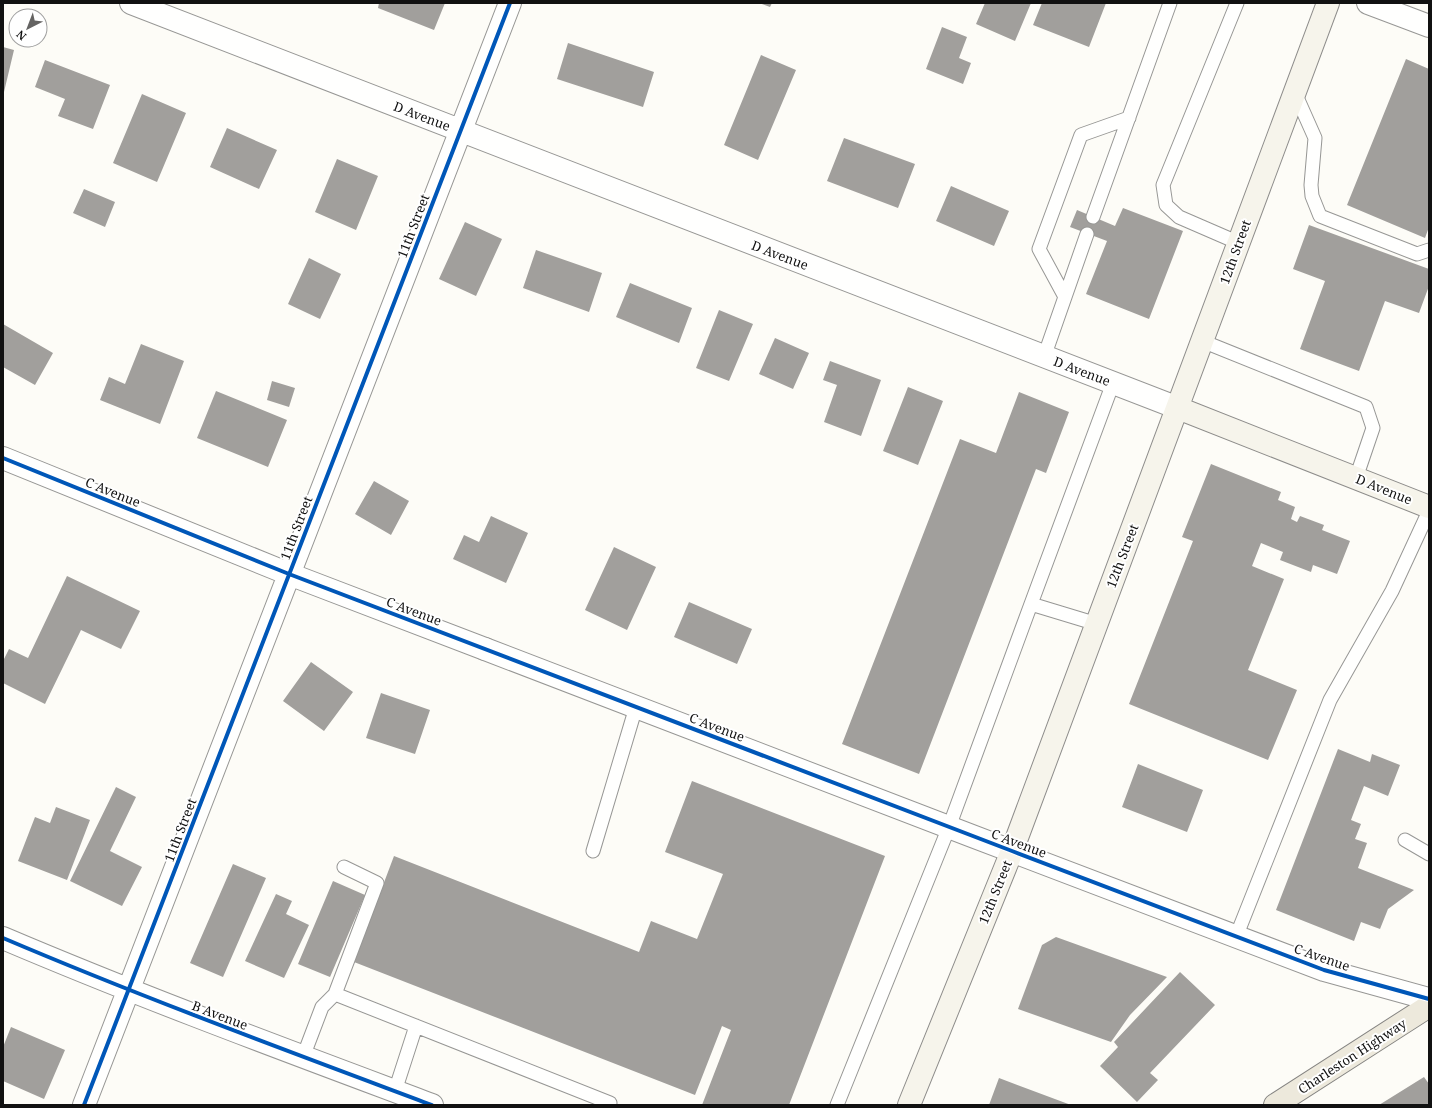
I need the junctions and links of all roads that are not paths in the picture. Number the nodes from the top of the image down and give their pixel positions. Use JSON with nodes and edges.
{"nodes":[{"id":1,"x":131,"y":3,"type":"edge"},
{"id":2,"x":510,"y":3,"type":"edge"},
{"id":3,"x":1170,"y":3,"type":"edge"},
{"id":4,"x":1237,"y":3,"type":"edge"},
{"id":5,"x":1328,"y":3,"type":"edge"},
{"id":6,"x":1368,"y":3,"type":"edge"},
{"id":7,"x":1429,"y":26,"type":"edge"},
{"id":8,"x":1295,"y":92,"type":"junction"},
{"id":9,"x":1129,"y":118,"type":"junction"},
{"id":10,"x":460,"y":131,"type":"junction"},
{"id":11,"x":1093,"y":217,"type":"dead end"},
{"id":12,"x":1087,"y":234,"type":"dead end"},
{"id":13,"x":1239,"y":243,"type":"junction"},
{"id":14,"x":1429,"y":250,"type":"edge"},
{"id":15,"x":1065,"y":297,"type":"junction"},
{"id":16,"x":1202,"y":341,"type":"junction"},
{"id":17,"x":1044,"y":356,"type":"junction"},
{"id":18,"x":1113,"y":383,"type":"junction"},
{"id":19,"x":1178,"y":408,"type":"junction"},
{"id":20,"x":3,"y":458,"type":"edge"},
{"id":21,"x":1356,"y":478,"type":"junction"},
{"id":22,"x":1429,"y":507,"type":"edge"},
{"id":23,"x":1429,"y":511,"type":"edge"},
{"id":24,"x":289,"y":574,"type":"junction"},
{"id":25,"x":1031,"y":604,"type":"junction"},
{"id":26,"x":1096,"y":624,"type":"junction"},
{"id":27,"x":636,"y":707,"type":"junction"},
{"id":28,"x":949,"y":827,"type":"junction"},
{"id":29,"x":1405,"y":840,"type":"dead end"},
{"id":30,"x":593,"y":851,"type":"dead end"},
{"id":31,"x":1012,"y":851,"type":"junction"},
{"id":32,"x":1429,"y":854,"type":"edge"},
{"id":33,"x":344,"y":867,"type":"dead end"},
{"id":34,"x":1236,"y":937,"type":"junction"},
{"id":35,"x":3,"y":938,"type":"edge"},
{"id":36,"x":129,"y":989,"type":"junction"},
{"id":37,"x":335,"y":994,"type":"junction"},
{"id":38,"x":1429,"y":999,"type":"edge"},
{"id":39,"x":1429,"y":1006,"type":"edge"},
{"id":40,"x":416,"y":1026,"type":"junction"},
{"id":41,"x":303,"y":1057,"type":"junction"},
{"id":42,"x":395,"y":1091,"type":"junction"},
{"id":43,"x":612,"y":1104,"type":"edge"},
{"id":44,"x":84,"y":1105,"type":"edge"},
{"id":45,"x":432,"y":1105,"type":"edge"},
{"id":46,"x":837,"y":1105,"type":"edge"},
{"id":47,"x":909,"y":1105,"type":"edge"},
{"id":48,"x":1274,"y":1105,"type":"edge"}],
"edges":[{"from":1,"to":10,"type":"street","name":"D Avenue"},
{"from":2,"to":10,"type":"street","name":"11th Street"},
{"from":3,"to":9,"type":"lane"},
{"from":4,"to":13,"type":"lane"},
{"from":5,"to":8,"type":"main road","name":"12th Street"},
{"from":6,"to":7,"type":"street"},
{"from":8,"to":13,"type":"main road","name":"12th Street"},
{"from":8,"to":14,"type":"lane"},
{"from":9,"to":11,"type":"lane"},
{"from":9,"to":15,"type":"lane"},
{"from":10,"to":17,"type":"street","name":"D Avenue"},
{"from":10,"to":24,"type":"street","name":"11th Street"},
{"from":12,"to":15,"type":"lane"},
{"from":13,"to":16,"type":"main road","name":"12th Street"},
{"from":15,"to":17,"type":"lane"},
{"from":16,"to":19,"type":"main road","name":"12th Street"},
{"from":16,"to":21,"type":"lane"},
{"from":17,"to":18,"type":"street","name":"D Avenue"},
{"from":18,"to":19,"type":"street","name":"D Avenue"},
{"from":18,"to":25,"type":"lane"},
{"from":19,"to":21,"type":"main road","name":"D Avenue"},
{"from":19,"to":26,"type":"main road","name":"12th Street"},
{"from":20,"to":24,"type":"street","name":"C Avenue"},
{"from":21,"to":22,"type":"main road","name":"D Avenue"},
{"from":23,"to":34,"type":"lane"},
{"from":24,"to":27,"type":"street","name":"C Avenue"},
{"from":24,"to":36,"type":"street","name":"11th Street"},
{"from":25,"to":26,"type":"lane"},
{"from":25,"to":28,"type":"lane"},
{"from":26,"to":31,"type":"main road","name":"12th Street"},
{"from":27,"to":28,"type":"street","name":"C Avenue"},
{"from":27,"to":30,"type":"lane"},
{"from":28,"to":31,"type":"street","name":"C Avenue"},
{"from":28,"to":46,"type":"lane"},
{"from":29,"to":32,"type":"lane"},
{"from":31,"to":34,"type":"street","name":"C Avenue"},
{"from":31,"to":47,"type":"main road","name":"12th Street"},
{"from":33,"to":37,"type":"lane"},
{"from":34,"to":38,"type":"street","name":"C Avenue"},
{"from":35,"to":36,"type":"street","name":"B Avenue"},
{"from":36,"to":41,"type":"street","name":"B Avenue"},
{"from":36,"to":44,"type":"street","name":"11th Street"},
{"from":37,"to":40,"type":"lane"},
{"from":37,"to":41,"type":"lane"},
{"from":39,"to":48,"type":"main road","name":"Charleston Highway"},
{"from":40,"to":42,"type":"lane"},
{"from":40,"to":43,"type":"lane"},
{"from":41,"to":42,"type":"street","name":"B Avenue"},
{"from":42,"to":45,"type":"street","name":"B Avenue"}]}
